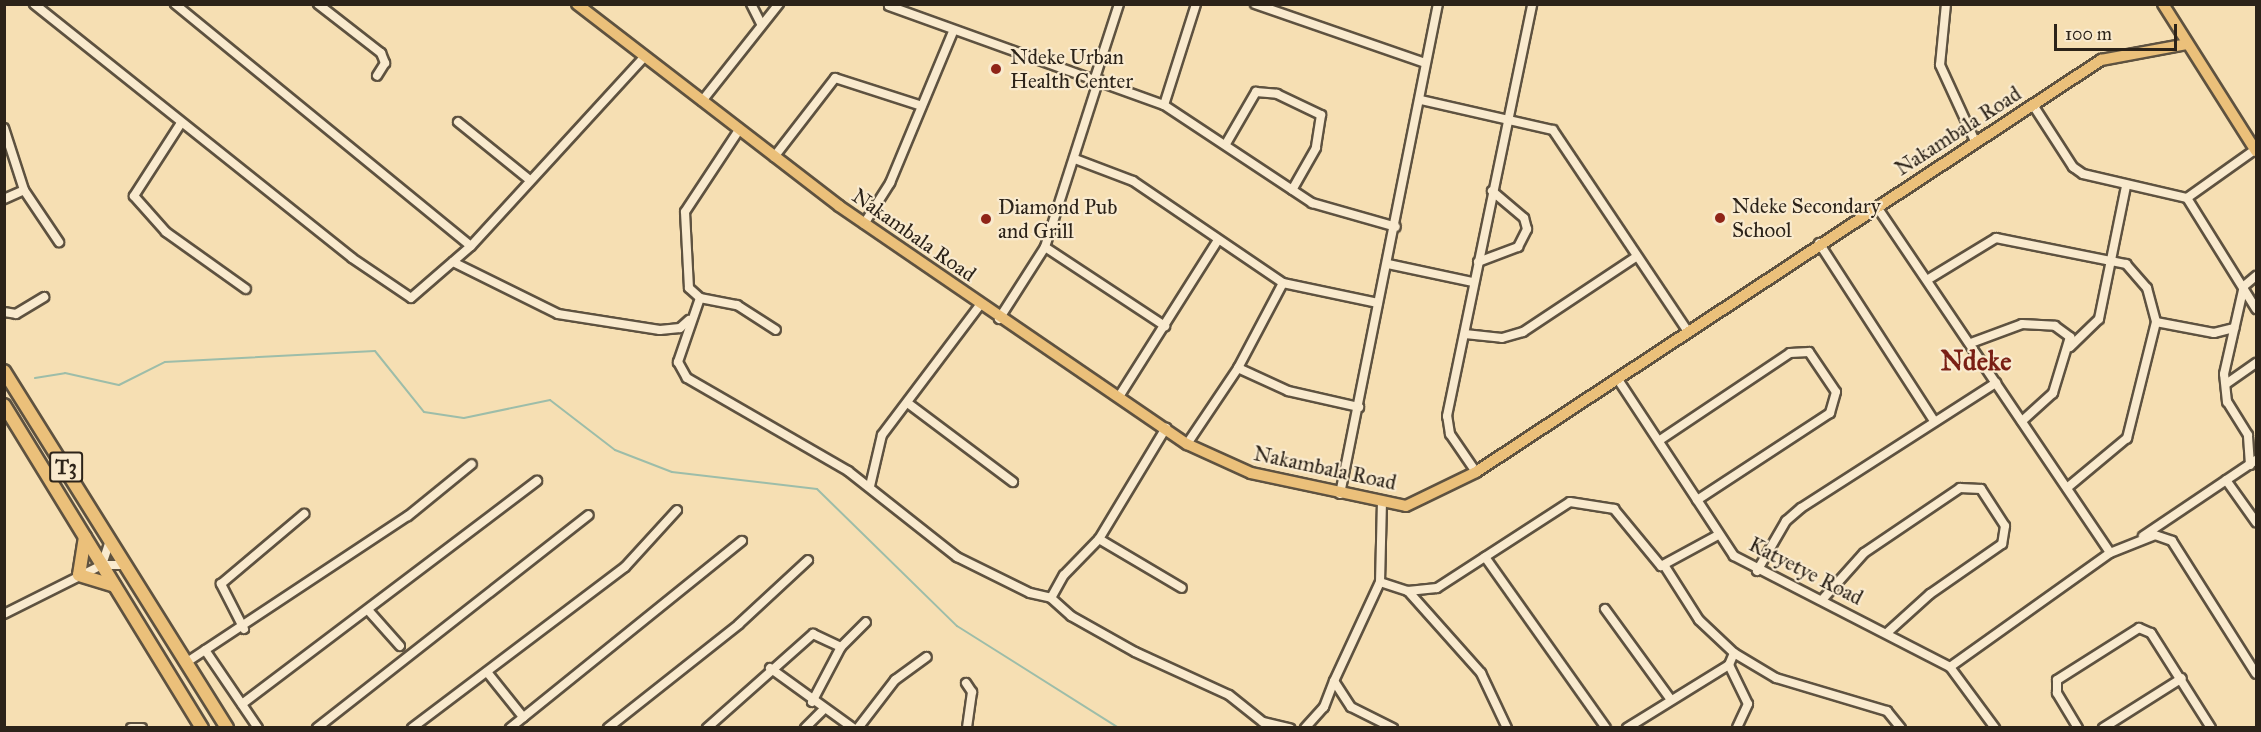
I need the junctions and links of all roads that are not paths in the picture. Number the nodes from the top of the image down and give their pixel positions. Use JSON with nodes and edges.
{"nodes":[{"id":1,"x":34,"y":4,"type":"edge"},
{"id":2,"x":175,"y":4,"type":"edge"},
{"id":3,"x":318,"y":4,"type":"edge"},
{"id":4,"x":577,"y":4,"type":"edge"},
{"id":5,"x":751,"y":4,"type":"edge"},
{"id":6,"x":780,"y":4,"type":"edge"},
{"id":7,"x":1119,"y":4,"type":"edge"},
{"id":8,"x":1196,"y":4,"type":"edge"},
{"id":9,"x":1255,"y":4,"type":"edge"},
{"id":10,"x":1438,"y":4,"type":"edge"},
{"id":11,"x":1532,"y":4,"type":"edge"},
{"id":12,"x":1946,"y":4,"type":"edge"},
{"id":13,"x":2163,"y":4,"type":"edge"},
{"id":14,"x":888,"y":5,"type":"edge"},
{"id":15,"x":761,"y":24,"type":"junction"},
{"id":16,"x":954,"y":32,"type":"junction"},
{"id":17,"x":2187,"y":44,"type":"junction"},
{"id":18,"x":644,"y":57,"type":"junction"},
{"id":19,"x":1425,"y":63,"type":"junction"},
{"id":20,"x":377,"y":76,"type":"dead end"},
{"id":21,"x":1097,"y":79,"type":"junction"},
{"id":22,"x":1421,"y":100,"type":"junction"},
{"id":23,"x":702,"y":101,"type":"junction"},
{"id":24,"x":1164,"y":105,"type":"junction"},
{"id":25,"x":2033,"y":105,"type":"junction"},
{"id":26,"x":922,"y":106,"type":"junction"},
{"id":27,"x":1509,"y":121,"type":"junction"},
{"id":28,"x":458,"y":122,"type":"dead end"},
{"id":29,"x":181,"y":123,"type":"junction"},
{"id":30,"x":4,"y":128,"type":"edge"},
{"id":31,"x":739,"y":130,"type":"junction"},
{"id":32,"x":1975,"y":141,"type":"junction"},
{"id":33,"x":1227,"y":142,"type":"junction"},
{"id":34,"x":2256,"y":150,"type":"edge"},
{"id":35,"x":774,"y":157,"type":"junction"},
{"id":36,"x":1075,"y":159,"type":"junction"},
{"id":37,"x":530,"y":180,"type":"junction"},
{"id":38,"x":2126,"y":186,"type":"junction"},
{"id":39,"x":24,"y":190,"type":"junction"},
{"id":40,"x":1293,"y":190,"type":"junction"},
{"id":41,"x":1492,"y":192,"type":"junction"},
{"id":42,"x":2187,"y":198,"type":"junction"},
{"id":43,"x":4,"y":199,"type":"edge"},
{"id":44,"x":1877,"y":207,"type":"junction"},
{"id":45,"x":864,"y":224,"type":"junction"},
{"id":46,"x":1396,"y":227,"type":"junction"},
{"id":47,"x":1218,"y":240,"type":"junction"},
{"id":48,"x":59,"y":242,"type":"dead end"},
{"id":49,"x":1819,"y":243,"type":"junction"},
{"id":50,"x":471,"y":246,"type":"junction"},
{"id":51,"x":1045,"y":247,"type":"junction"},
{"id":52,"x":1636,"y":257,"type":"junction"},
{"id":53,"x":2112,"y":261,"type":"junction"},
{"id":54,"x":453,"y":262,"type":"junction"},
{"id":55,"x":1478,"y":262,"type":"junction"},
{"id":56,"x":1388,"y":264,"type":"junction"},
{"id":57,"x":2256,"y":276,"type":"edge"},
{"id":58,"x":1927,"y":280,"type":"junction"},
{"id":59,"x":1473,"y":282,"type":"junction"},
{"id":60,"x":1283,"y":283,"type":"junction"},
{"id":61,"x":2244,"y":286,"type":"junction"},
{"id":62,"x":246,"y":289,"type":"dead end"},
{"id":63,"x":44,"y":297,"type":"dead end"},
{"id":64,"x":700,"y":298,"type":"junction"},
{"id":65,"x":1378,"y":303,"type":"junction"},
{"id":66,"x":980,"y":305,"type":"junction"},
{"id":67,"x":2256,"y":309,"type":"edge"},
{"id":68,"x":4,"y":312,"type":"edge"},
{"id":69,"x":999,"y":319,"type":"junction"},
{"id":70,"x":689,"y":320,"type":"junction"},
{"id":71,"x":2156,"y":322,"type":"junction"},
{"id":72,"x":1165,"y":326,"type":"junction"},
{"id":73,"x":2234,"y":328,"type":"junction"},
{"id":74,"x":776,"y":330,"type":"dead end"},
{"id":75,"x":1688,"y":332,"type":"junction"},
{"id":76,"x":2214,"y":333,"type":"junction"},
{"id":77,"x":1465,"y":334,"type":"junction"},
{"id":78,"x":1971,"y":343,"type":"junction"},
{"id":79,"x":2070,"y":348,"type":"junction"},
{"id":80,"x":2228,"y":348,"type":"junction"},
{"id":81,"x":2256,"y":363,"type":"edge"},
{"id":82,"x":1238,"y":368,"type":"junction"},
{"id":83,"x":4,"y":371,"type":"edge"},
{"id":84,"x":1617,"y":378,"type":"junction"},
{"id":85,"x":1996,"y":383,"type":"junction"},
{"id":86,"x":2226,"y":384,"type":"junction"},
{"id":87,"x":1119,"y":395,"type":"junction"},
{"id":88,"x":909,"y":404,"type":"junction"},
{"id":89,"x":4,"y":405,"type":"edge"},
{"id":90,"x":1359,"y":407,"type":"junction"},
{"id":91,"x":1934,"y":420,"type":"junction"},
{"id":92,"x":2022,"y":421,"type":"junction"},
{"id":93,"x":1166,"y":428,"type":"junction"},
{"id":94,"x":1660,"y":440,"type":"junction"},
{"id":95,"x":1187,"y":444,"type":"junction"},
{"id":96,"x":2253,"y":462,"type":"edge"},
{"id":97,"x":472,"y":464,"type":"dead end"},
{"id":98,"x":1476,"y":472,"type":"junction"},
{"id":99,"x":2226,"y":480,"type":"junction"},
{"id":100,"x":537,"y":481,"type":"dead end"},
{"id":101,"x":1013,"y":482,"type":"dead end"},
{"id":102,"x":870,"y":486,"type":"junction"},
{"id":103,"x":2067,"y":489,"type":"junction"},
{"id":104,"x":1340,"y":494,"type":"junction"},
{"id":105,"x":1696,"y":500,"type":"junction"},
{"id":106,"x":1382,"y":501,"type":"junction"},
{"id":107,"x":677,"y":510,"type":"dead end"},
{"id":108,"x":304,"y":514,"type":"dead end"},
{"id":109,"x":589,"y":514,"type":"dead end"},
{"id":110,"x":2256,"y":522,"type":"edge"},
{"id":111,"x":84,"y":530,"type":"junction"},
{"id":112,"x":1718,"y":535,"type":"junction"},
{"id":113,"x":2142,"y":536,"type":"junction"},
{"id":114,"x":1099,"y":539,"type":"junction"},
{"id":115,"x":110,"y":541,"type":"junction"},
{"id":116,"x":742,"y":541,"type":"dead end"},
{"id":117,"x":2110,"y":553,"type":"junction"},
{"id":118,"x":1485,"y":557,"type":"junction"},
{"id":119,"x":808,"y":560,"type":"dead end"},
{"id":120,"x":102,"y":565,"type":"junction"},
{"id":121,"x":124,"y":565,"type":"junction"},
{"id":122,"x":1664,"y":566,"type":"junction"},
{"id":123,"x":1757,"y":571,"type":"junction"},
{"id":124,"x":79,"y":575,"type":"junction"},
{"id":125,"x":1380,"y":582,"type":"junction"},
{"id":126,"x":116,"y":588,"type":"junction"},
{"id":127,"x":1182,"y":588,"type":"dead end"},
{"id":128,"x":1408,"y":591,"type":"junction"},
{"id":129,"x":1051,"y":598,"type":"junction"},
{"id":130,"x":1822,"y":600,"type":"junction"},
{"id":131,"x":1605,"y":609,"type":"dead end"},
{"id":132,"x":368,"y":610,"type":"junction"},
{"id":133,"x":4,"y":614,"type":"edge"},
{"id":134,"x":866,"y":622,"type":"dead end"},
{"id":135,"x":244,"y":629,"type":"junction"},
{"id":136,"x":1888,"y":632,"type":"junction"},
{"id":137,"x":400,"y":646,"type":"dead end"},
{"id":138,"x":842,"y":646,"type":"junction"},
{"id":139,"x":205,"y":650,"type":"junction"},
{"id":140,"x":1734,"y":653,"type":"junction"},
{"id":141,"x":927,"y":657,"type":"dead end"},
{"id":142,"x":187,"y":662,"type":"junction"},
{"id":143,"x":1728,"y":665,"type":"junction"},
{"id":144,"x":1950,"y":667,"type":"junction"},
{"id":145,"x":770,"y":668,"type":"junction"},
{"id":146,"x":487,"y":672,"type":"junction"},
{"id":147,"x":2256,"y":674,"type":"edge"},
{"id":148,"x":2182,"y":678,"type":"junction"},
{"id":149,"x":1334,"y":681,"type":"junction"},
{"id":150,"x":966,"y":683,"type":"dead end"},
{"id":151,"x":1671,"y":700,"type":"junction"},
{"id":152,"x":812,"y":702,"type":"junction"},
{"id":153,"x":242,"y":704,"type":"junction"},
{"id":154,"x":823,"y":710,"type":"junction"},
{"id":155,"x":523,"y":717,"type":"junction"},
{"id":156,"x":131,"y":728,"type":"edge"},
{"id":157,"x":142,"y":728,"type":"edge"},
{"id":158,"x":202,"y":728,"type":"edge"},
{"id":159,"x":227,"y":728,"type":"edge"},
{"id":160,"x":258,"y":728,"type":"edge"},
{"id":161,"x":317,"y":728,"type":"edge"},
{"id":162,"x":412,"y":728,"type":"edge"},
{"id":163,"x":510,"y":728,"type":"edge"},
{"id":164,"x":608,"y":728,"type":"edge"},
{"id":165,"x":707,"y":728,"type":"edge"},
{"id":166,"x":805,"y":728,"type":"edge"},
{"id":167,"x":856,"y":728,"type":"edge"},
{"id":168,"x":967,"y":728,"type":"edge"},
{"id":169,"x":1290,"y":728,"type":"edge"},
{"id":170,"x":1305,"y":728,"type":"edge"},
{"id":171,"x":1393,"y":728,"type":"edge"},
{"id":172,"x":1507,"y":728,"type":"edge"},
{"id":173,"x":1606,"y":728,"type":"edge"},
{"id":174,"x":1627,"y":728,"type":"edge"},
{"id":175,"x":1737,"y":728,"type":"edge"},
{"id":176,"x":1901,"y":728,"type":"edge"},
{"id":177,"x":1995,"y":728,"type":"edge"},
{"id":178,"x":2079,"y":728,"type":"edge"},
{"id":179,"x":2103,"y":728,"type":"edge"},
{"id":180,"x":2211,"y":728,"type":"edge"}],
"edges":[{"from":1,"to":29,"type":"street"},
{"from":2,"to":50,"type":"street"},
{"from":3,"to":20,"type":"street"},
{"from":4,"to":18,"type":"main road","name":"Nakambala Road"},
{"from":5,"to":15,"type":"street"},
{"from":6,"to":15,"type":"street"},
{"from":7,"to":21,"type":"street"},
{"from":8,"to":24,"type":"street"},
{"from":9,"to":19,"type":"street"},
{"from":10,"to":19,"type":"street"},
{"from":11,"to":27,"type":"street"},
{"from":12,"to":32,"type":"street"},
{"from":13,"to":17,"type":"main road"},
{"from":14,"to":16,"type":"street"},
{"from":15,"to":23,"type":"street"},
{"from":16,"to":21,"type":"street"},
{"from":16,"to":26,"type":"street"},
{"from":17,"to":25,"type":"main road","name":"Nakambala Road"},
{"from":17,"to":34,"type":"main road"},
{"from":18,"to":23,"type":"main road","name":"Nakambala Road"},
{"from":18,"to":37,"type":"street"},
{"from":19,"to":22,"type":"street"},
{"from":21,"to":24,"type":"street"},
{"from":21,"to":36,"type":"street"},
{"from":22,"to":27,"type":"street"},
{"from":22,"to":46,"type":"street"},
{"from":23,"to":31,"type":"main road","name":"Nakambala Road"},
{"from":24,"to":33,"type":"street"},
{"from":25,"to":32,"type":"main road","name":"Nakambala Road"},
{"from":25,"to":38,"type":"street"},
{"from":26,"to":35,"type":"street"},
{"from":26,"to":45,"type":"street"},
{"from":27,"to":41,"type":"street"},
{"from":27,"to":52,"type":"street"},
{"from":28,"to":37,"type":"street"},
{"from":29,"to":54,"type":"street"},
{"from":29,"to":62,"type":"street"},
{"from":30,"to":39,"type":"street"},
{"from":31,"to":35,"type":"main road","name":"Nakambala Road"},
{"from":31,"to":64,"type":"street"},
{"from":32,"to":44,"type":"main road","name":"Nakambala Road"},
{"from":33,"to":40,"type":"street"},
{"from":33,"to":40,"type":"street"},
{"from":34,"to":42,"type":"street"},
{"from":35,"to":45,"type":"main road","name":"Nakambala Road"},
{"from":36,"to":47,"type":"street"},
{"from":36,"to":51,"type":"street"},
{"from":37,"to":50,"type":"street"},
{"from":38,"to":42,"type":"street"},
{"from":38,"to":53,"type":"street"},
{"from":39,"to":43,"type":"street"},
{"from":39,"to":48,"type":"street"},
{"from":40,"to":46,"type":"street"},
{"from":41,"to":55,"type":"street"},
{"from":41,"to":55,"type":"street"},
{"from":42,"to":61,"type":"street"},
{"from":44,"to":49,"type":"main road","name":"Nakambala Road"},
{"from":44,"to":58,"type":"street"},
{"from":45,"to":66,"type":"main road","name":"Nakambala Road"},
{"from":46,"to":56,"type":"street"},
{"from":47,"to":60,"type":"street"},
{"from":47,"to":72,"type":"street"},
{"from":49,"to":75,"type":"main road","name":"Nakambala Road"},
{"from":49,"to":91,"type":"street"},
{"from":50,"to":54,"type":"street"},
{"from":51,"to":69,"type":"street"},
{"from":51,"to":72,"type":"street"},
{"from":52,"to":75,"type":"street"},
{"from":52,"to":77,"type":"street"},
{"from":53,"to":58,"type":"street"},
{"from":53,"to":71,"type":"street"},
{"from":53,"to":79,"type":"street"},
{"from":54,"to":70,"type":"street"},
{"from":55,"to":59,"type":"street"},
{"from":56,"to":59,"type":"street"},
{"from":56,"to":65,"type":"street"},
{"from":57,"to":61,"type":"street"},
{"from":58,"to":78,"type":"street"},
{"from":59,"to":77,"type":"street"},
{"from":60,"to":65,"type":"street"},
{"from":60,"to":82,"type":"street"},
{"from":61,"to":67,"type":"street"},
{"from":61,"to":73,"type":"street"},
{"from":63,"to":68,"type":"street"},
{"from":64,"to":70,"type":"street"},
{"from":64,"to":74,"type":"street"},
{"from":65,"to":90,"type":"street"},
{"from":66,"to":69,"type":"main road","name":"Nakambala Road"},
{"from":66,"to":88,"type":"street"},
{"from":69,"to":87,"type":"main road","name":"Nakambala Road"},
{"from":70,"to":102,"type":"street"},
{"from":71,"to":76,"type":"street"},
{"from":71,"to":103,"type":"street"},
{"from":72,"to":87,"type":"street"},
{"from":73,"to":76,"type":"street"},
{"from":73,"to":80,"type":"street"},
{"from":75,"to":84,"type":"main road","name":"Nakambala Road"},
{"from":76,"to":80,"type":"street"},
{"from":77,"to":98,"type":"street"},
{"from":78,"to":79,"type":"street"},
{"from":78,"to":85,"type":"street"},
{"from":79,"to":92,"type":"street"},
{"from":80,"to":86,"type":"street"},
{"from":81,"to":86,"type":"street"},
{"from":82,"to":90,"type":"street"},
{"from":82,"to":95,"type":"street"},
{"from":83,"to":115,"type":"highway","number":"T3"},
{"from":84,"to":94,"type":"street","name":"Katyetye Road"},
{"from":84,"to":98,"type":"main road","name":"Nakambala Road"},
{"from":85,"to":91,"type":"street"},
{"from":85,"to":92,"type":"street"},
{"from":86,"to":96,"type":"street"},
{"from":87,"to":93,"type":"main road","name":"Nakambala Road"},
{"from":88,"to":101,"type":"street"},
{"from":88,"to":102,"type":"street"},
{"from":89,"to":111,"type":"highway","number":"T3"},
{"from":90,"to":104,"type":"street"},
{"from":91,"to":123,"type":"street"},
{"from":92,"to":103,"type":"street"},
{"from":93,"to":95,"type":"main road","name":"Nakambala Road"},
{"from":93,"to":114,"type":"street"},
{"from":94,"to":105,"type":"street","name":"Katyetye Road"},
{"from":94,"to":105,"type":"street"},
{"from":95,"to":104,"type":"main road","name":"Nakambala Road"},
{"from":96,"to":99,"type":"street"},
{"from":97,"to":135,"type":"street"},
{"from":98,"to":106,"type":"main road","name":"Nakambala Road"},
{"from":99,"to":110,"type":"street"},
{"from":99,"to":113,"type":"street"},
{"from":100,"to":132,"type":"street"},
{"from":102,"to":129,"type":"street"},
{"from":103,"to":117,"type":"street"},
{"from":104,"to":106,"type":"main road","name":"Nakambala Road"},
{"from":105,"to":112,"type":"street","name":"Katyetye Road"},
{"from":106,"to":125,"type":"street"},
{"from":107,"to":146,"type":"street"},
{"from":108,"to":135,"type":"street"},
{"from":109,"to":161,"type":"street"},
{"from":111,"to":120,"type":"highway","number":"T3"},
{"from":111,"to":124,"type":"highway"},
{"from":112,"to":122,"type":"street"},
{"from":112,"to":123,"type":"street","name":"Katyetye Road"},
{"from":113,"to":117,"type":"street"},
{"from":113,"to":147,"type":"street"},
{"from":114,"to":127,"type":"street"},
{"from":114,"to":129,"type":"street"},
{"from":115,"to":120,"type":"street"},
{"from":115,"to":121,"type":"highway","number":"T3"},
{"from":116,"to":155,"type":"street"},
{"from":117,"to":144,"type":"street"},
{"from":118,"to":122,"type":"street"},
{"from":118,"to":128,"type":"street"},
{"from":118,"to":173,"type":"street"},
{"from":119,"to":164,"type":"street"},
{"from":120,"to":121,"type":"street"},
{"from":120,"to":124,"type":"street"},
{"from":120,"to":126,"type":"highway","number":"T3"},
{"from":121,"to":142,"type":"highway","number":"T3"},
{"from":122,"to":140,"type":"street"},
{"from":123,"to":130,"type":"street","name":"Katyetye Road"},
{"from":124,"to":126,"type":"highway"},
{"from":124,"to":133,"type":"street"},
{"from":125,"to":128,"type":"street"},
{"from":125,"to":149,"type":"street"},
{"from":126,"to":158,"type":"highway","number":"T3"},
{"from":128,"to":172,"type":"street"},
{"from":129,"to":169,"type":"street"},
{"from":130,"to":136,"type":"street","name":"Katyetye Road"},
{"from":130,"to":136,"type":"street"},
{"from":131,"to":151,"type":"street"},
{"from":132,"to":137,"type":"street"},
{"from":132,"to":153,"type":"street"},
{"from":134,"to":138,"type":"street"},
{"from":135,"to":139,"type":"street"},
{"from":136,"to":144,"type":"street","name":"Katyetye Road"},
{"from":138,"to":145,"type":"street"},
{"from":138,"to":152,"type":"street"},
{"from":139,"to":142,"type":"street"},
{"from":139,"to":153,"type":"street"},
{"from":140,"to":143,"type":"street"},
{"from":140,"to":176,"type":"street"},
{"from":141,"to":167,"type":"street"},
{"from":142,"to":159,"type":"highway","number":"T3"},
{"from":143,"to":151,"type":"street"},
{"from":143,"to":175,"type":"street"},
{"from":144,"to":177,"type":"street","name":"Katyetye Road"},
{"from":145,"to":152,"type":"street"},
{"from":145,"to":165,"type":"street"},
{"from":146,"to":155,"type":"street"},
{"from":146,"to":162,"type":"street"},
{"from":148,"to":178,"type":"street"},
{"from":148,"to":179,"type":"street"},
{"from":148,"to":180,"type":"street"},
{"from":149,"to":170,"type":"street"},
{"from":149,"to":171,"type":"street"},
{"from":150,"to":168,"type":"street"},
{"from":151,"to":174,"type":"street"},
{"from":152,"to":154,"type":"street"},
{"from":153,"to":160,"type":"street"},
{"from":154,"to":166,"type":"street"},
{"from":154,"to":167,"type":"street"},
{"from":155,"to":163,"type":"street"},
{"from":156,"to":157,"type":"street"}]}
